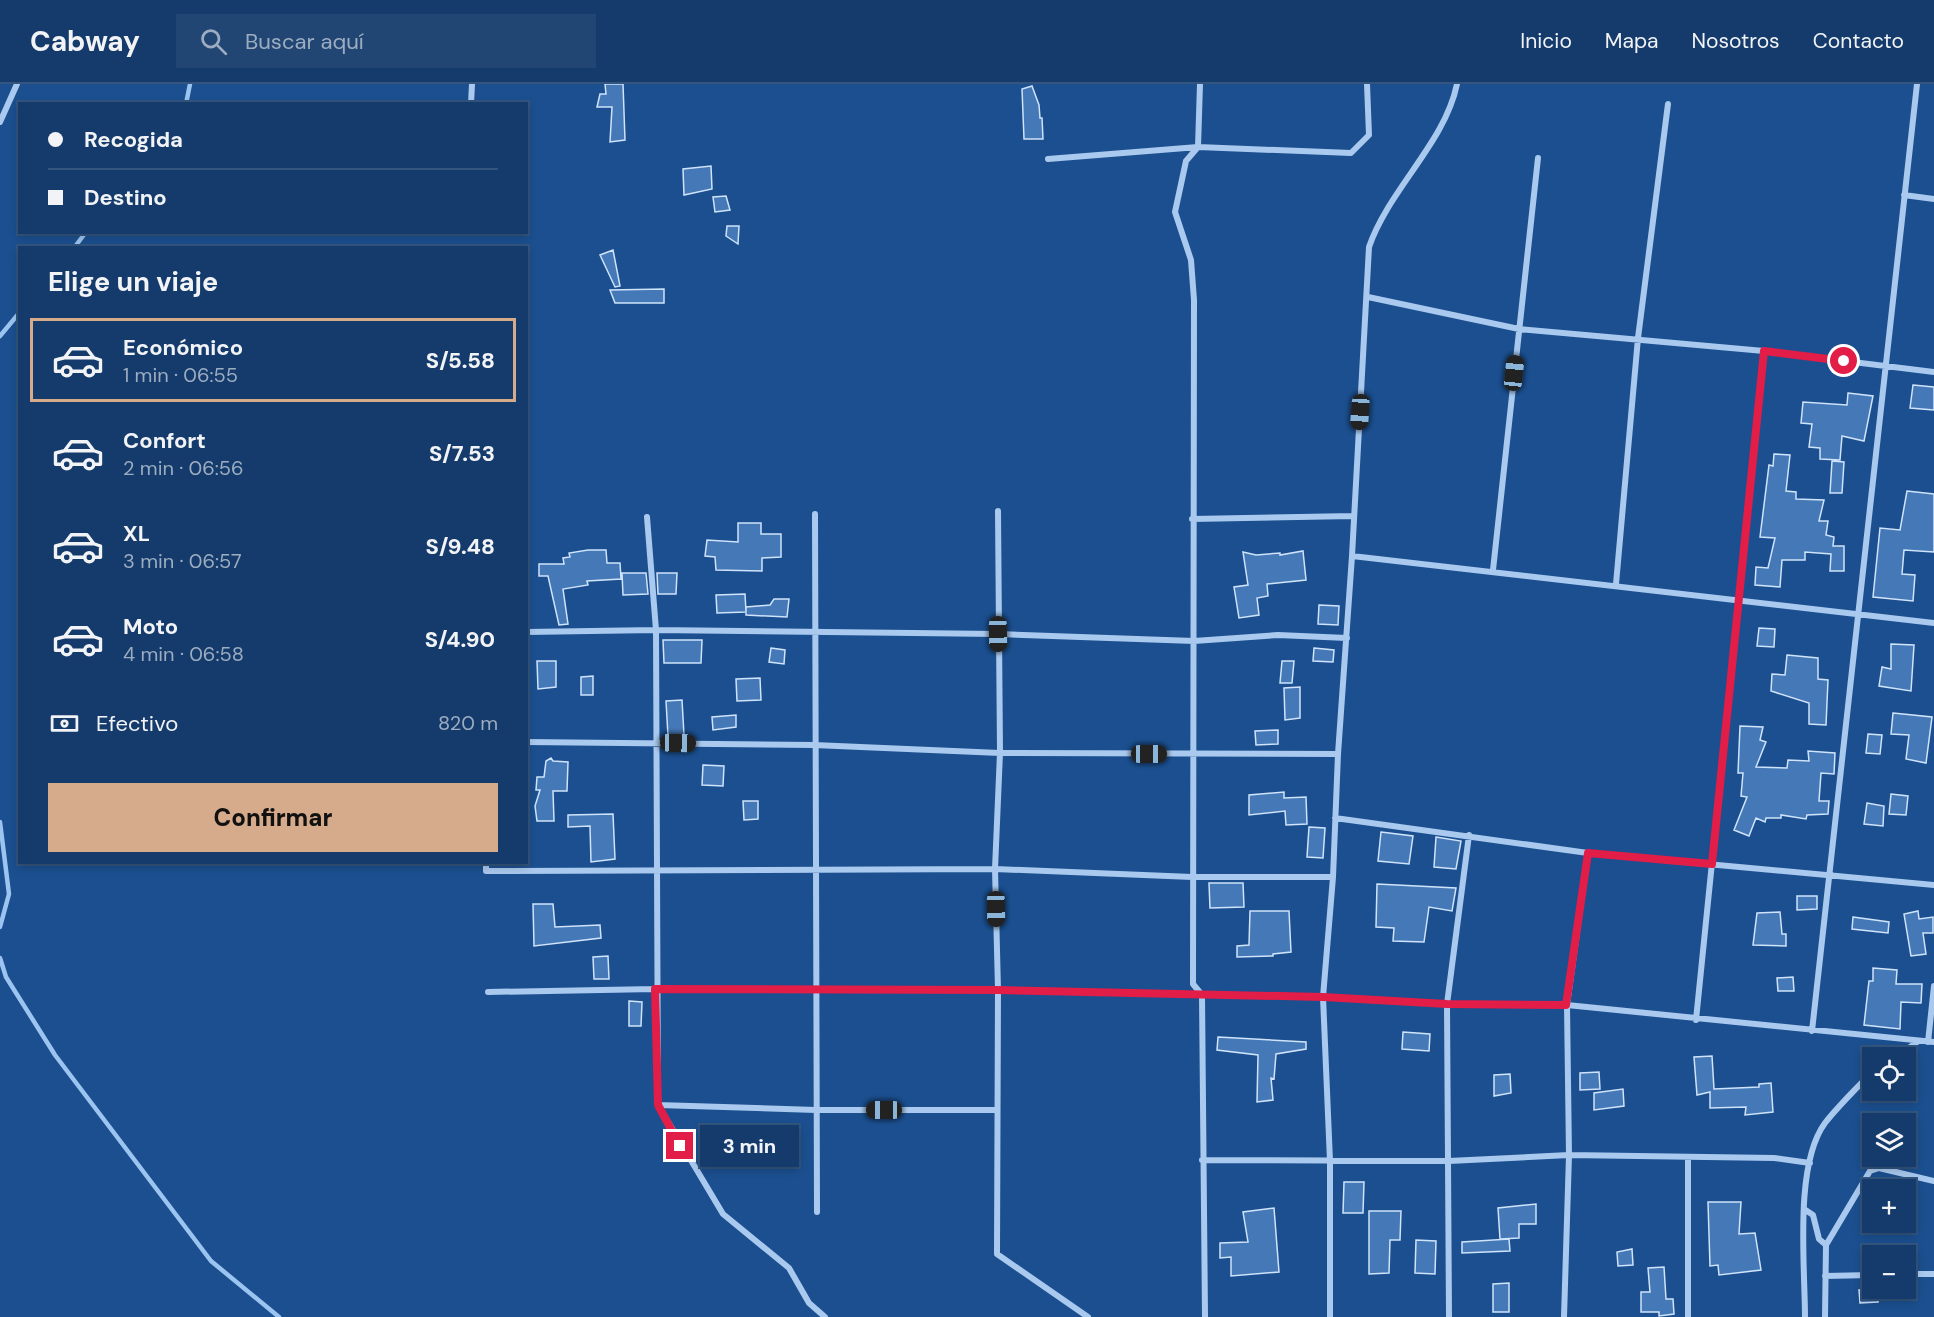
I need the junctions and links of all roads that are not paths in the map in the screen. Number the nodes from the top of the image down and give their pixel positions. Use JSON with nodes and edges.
{"nodes":[{"id":1,"x":17,"y":84,"type":"edge"},
{"id":2,"x":472,"y":84,"type":"edge"},
{"id":3,"x":1200,"y":84,"type":"edge"},
{"id":4,"x":1367,"y":84,"type":"edge"},
{"id":5,"x":1458,"y":84,"type":"edge"},
{"id":6,"x":1917,"y":84,"type":"edge"},
{"id":7,"x":471,"y":102,"type":"edge"},
{"id":8,"x":1668,"y":104,"type":"dead end"},
{"id":9,"x":0,"y":122,"type":"edge"},
{"id":10,"x":1198,"y":147,"type":"junction"},
{"id":11,"x":1538,"y":158,"type":"dead end"},
{"id":12,"x":1048,"y":159,"type":"dead end"},
{"id":13,"x":1904,"y":195,"type":"junction"},
{"id":14,"x":1934,"y":199,"type":"edge"},
{"id":15,"x":1368,"y":297,"type":"junction"},
{"id":16,"x":1519,"y":329,"type":"junction"},
{"id":17,"x":1638,"y":338,"type":"junction"},
{"id":18,"x":1764,"y":351,"type":"junction"},
{"id":19,"x":1885,"y":366,"type":"junction"},
{"id":20,"x":1934,"y":372,"type":"edge"},
{"id":21,"x":998,"y":511,"type":"dead end"},
{"id":22,"x":815,"y":514,"type":"dead end"},
{"id":23,"x":1354,"y":516,"type":"junction"},
{"id":24,"x":647,"y":517,"type":"dead end"},
{"id":25,"x":1192,"y":519,"type":"junction"},
{"id":26,"x":1352,"y":556,"type":"junction"},
{"id":27,"x":1493,"y":570,"type":"junction"},
{"id":28,"x":1616,"y":584,"type":"junction"},
{"id":29,"x":1739,"y":599,"type":"junction"},
{"id":30,"x":1859,"y":614,"type":"junction"},
{"id":31,"x":1934,"y":623,"type":"edge"},
{"id":32,"x":656,"y":630,"type":"junction"},
{"id":33,"x":528,"y":632,"type":"edge"},
{"id":34,"x":814,"y":633,"type":"junction"},
{"id":35,"x":998,"y":634,"type":"junction"},
{"id":36,"x":1347,"y":638,"type":"junction"},
{"id":37,"x":1194,"y":641,"type":"junction"},
{"id":38,"x":528,"y":742,"type":"edge"},
{"id":39,"x":656,"y":743,"type":"junction"},
{"id":40,"x":814,"y":745,"type":"junction"},
{"id":41,"x":1000,"y":753,"type":"junction"},
{"id":42,"x":1338,"y":754,"type":"junction"},
{"id":43,"x":1192,"y":755,"type":"junction"},
{"id":44,"x":1335,"y":818,"type":"junction"},
{"id":45,"x":1469,"y":835,"type":"junction"},
{"id":46,"x":1588,"y":853,"type":"junction"},
{"id":47,"x":486,"y":864,"type":"edge"},
{"id":48,"x":1712,"y":864,"type":"junction"},
{"id":49,"x":995,"y":869,"type":"junction"},
{"id":50,"x":656,"y":870,"type":"junction"},
{"id":51,"x":815,"y":870,"type":"junction"},
{"id":52,"x":1192,"y":877,"type":"junction"},
{"id":53,"x":1333,"y":877,"type":"junction"},
{"id":54,"x":1830,"y":877,"type":"junction"},
{"id":55,"x":1934,"y":885,"type":"edge"},
{"id":56,"x":1934,"y":986,"type":"edge"},
{"id":57,"x":655,"y":989,"type":"junction"},
{"id":58,"x":815,"y":989,"type":"junction"},
{"id":59,"x":998,"y":990,"type":"junction"},
{"id":60,"x":488,"y":992,"type":"dead end"},
{"id":61,"x":1202,"y":995,"type":"junction"},
{"id":62,"x":1323,"y":997,"type":"junction"},
{"id":63,"x":1447,"y":1004,"type":"junction"},
{"id":64,"x":1566,"y":1005,"type":"junction"},
{"id":65,"x":1696,"y":1020,"type":"junction"},
{"id":66,"x":1812,"y":1031,"type":"junction"},
{"id":67,"x":1916,"y":1042,"type":"junction"},
{"id":68,"x":1931,"y":1042,"type":"edge"},
{"id":69,"x":1909,"y":1047,"type":"edge"},
{"id":70,"x":1862,"y":1083,"type":"edge"},
{"id":71,"x":658,"y":1105,"type":"junction"},
{"id":72,"x":816,"y":1110,"type":"junction"},
{"id":73,"x":997,"y":1110,"type":"junction"},
{"id":74,"x":1569,"y":1155,"type":"junction"},
{"id":75,"x":1688,"y":1159,"type":"junction"},
{"id":76,"x":1202,"y":1160,"type":"junction"},
{"id":77,"x":1330,"y":1161,"type":"junction"},
{"id":78,"x":1449,"y":1161,"type":"junction"},
{"id":79,"x":1810,"y":1163,"type":"junction"},
{"id":80,"x":1934,"y":1180,"type":"edge"},
{"id":81,"x":1804,"y":1209,"type":"junction"},
{"id":82,"x":817,"y":1212,"type":"dead end"},
{"id":83,"x":1826,"y":1245,"type":"junction"},
{"id":84,"x":1916,"y":1274,"type":"edge"},
{"id":85,"x":1934,"y":1274,"type":"edge"},
{"id":86,"x":1862,"y":1275,"type":"edge"},
{"id":87,"x":1825,"y":1276,"type":"junction"},
{"id":88,"x":825,"y":1317,"type":"edge"},
{"id":89,"x":1088,"y":1317,"type":"edge"},
{"id":90,"x":1205,"y":1317,"type":"edge"},
{"id":91,"x":1329,"y":1317,"type":"edge"},
{"id":92,"x":1449,"y":1317,"type":"edge"},
{"id":93,"x":1564,"y":1317,"type":"edge"},
{"id":94,"x":1688,"y":1317,"type":"edge"},
{"id":95,"x":1805,"y":1317,"type":"edge"},
{"id":96,"x":1825,"y":1317,"type":"edge"}],
"edges":[{"from":1,"to":9,"type":"street"},
{"from":2,"to":7,"type":"street"},
{"from":3,"to":10,"type":"street"},
{"from":4,"to":10,"type":"street"},
{"from":5,"to":15,"type":"street"},
{"from":6,"to":13,"type":"street"},
{"from":8,"to":17,"type":"street"},
{"from":10,"to":12,"type":"street"},
{"from":10,"to":25,"type":"street"},
{"from":11,"to":16,"type":"street"},
{"from":13,"to":14,"type":"street"},
{"from":13,"to":19,"type":"street"},
{"from":15,"to":16,"type":"street"},
{"from":15,"to":23,"type":"street"},
{"from":16,"to":17,"type":"street"},
{"from":16,"to":27,"type":"street"},
{"from":17,"to":18,"type":"street"},
{"from":17,"to":28,"type":"street"},
{"from":18,"to":19,"type":"street"},
{"from":18,"to":29,"type":"street"},
{"from":19,"to":20,"type":"street"},
{"from":19,"to":30,"type":"street"},
{"from":21,"to":35,"type":"street"},
{"from":22,"to":34,"type":"street"},
{"from":23,"to":25,"type":"street"},
{"from":23,"to":26,"type":"street"},
{"from":24,"to":32,"type":"street"},
{"from":25,"to":37,"type":"street"},
{"from":26,"to":27,"type":"street"},
{"from":26,"to":36,"type":"street"},
{"from":27,"to":28,"type":"street"},
{"from":28,"to":29,"type":"street"},
{"from":29,"to":30,"type":"street"},
{"from":29,"to":48,"type":"street"},
{"from":30,"to":31,"type":"street"},
{"from":30,"to":54,"type":"street"},
{"from":32,"to":33,"type":"street"},
{"from":32,"to":34,"type":"street"},
{"from":32,"to":39,"type":"street"},
{"from":34,"to":35,"type":"street"},
{"from":34,"to":40,"type":"street"},
{"from":35,"to":37,"type":"street"},
{"from":35,"to":41,"type":"street"},
{"from":36,"to":37,"type":"street"},
{"from":36,"to":42,"type":"street"},
{"from":37,"to":43,"type":"street"},
{"from":38,"to":39,"type":"street"},
{"from":39,"to":40,"type":"street"},
{"from":39,"to":50,"type":"street"},
{"from":40,"to":41,"type":"street"},
{"from":40,"to":51,"type":"street"},
{"from":41,"to":43,"type":"street"},
{"from":41,"to":49,"type":"street"},
{"from":42,"to":43,"type":"street"},
{"from":42,"to":44,"type":"street"},
{"from":43,"to":52,"type":"street"},
{"from":44,"to":45,"type":"street"},
{"from":44,"to":53,"type":"street"},
{"from":45,"to":46,"type":"street"},
{"from":45,"to":63,"type":"street"},
{"from":46,"to":48,"type":"street"},
{"from":46,"to":64,"type":"street"},
{"from":47,"to":50,"type":"street"},
{"from":48,"to":54,"type":"street"},
{"from":48,"to":65,"type":"street"},
{"from":49,"to":51,"type":"street"},
{"from":49,"to":52,"type":"street"},
{"from":49,"to":59,"type":"street"},
{"from":50,"to":51,"type":"street"},
{"from":50,"to":57,"type":"street"},
{"from":51,"to":58,"type":"street"},
{"from":52,"to":53,"type":"street"},
{"from":52,"to":61,"type":"street"},
{"from":53,"to":62,"type":"street"},
{"from":54,"to":55,"type":"street"},
{"from":54,"to":66,"type":"street"},
{"from":56,"to":68,"type":"street"},
{"from":57,"to":58,"type":"street"},
{"from":57,"to":60,"type":"street"},
{"from":57,"to":71,"type":"street"},
{"from":58,"to":59,"type":"street"},
{"from":58,"to":72,"type":"street"},
{"from":59,"to":61,"type":"street"},
{"from":59,"to":73,"type":"street"},
{"from":61,"to":62,"type":"street"},
{"from":61,"to":76,"type":"street"},
{"from":62,"to":63,"type":"street"},
{"from":62,"to":77,"type":"street"},
{"from":63,"to":64,"type":"street"},
{"from":63,"to":78,"type":"street"},
{"from":64,"to":65,"type":"street"},
{"from":64,"to":74,"type":"street"},
{"from":65,"to":66,"type":"street"},
{"from":66,"to":67,"type":"street"},
{"from":67,"to":68,"type":"street"},
{"from":67,"to":69,"type":"street"},
{"from":70,"to":79,"type":"street"},
{"from":71,"to":72,"type":"street"},
{"from":71,"to":88,"type":"street"},
{"from":72,"to":73,"type":"street"},
{"from":72,"to":82,"type":"street"},
{"from":73,"to":89,"type":"street"},
{"from":74,"to":75,"type":"street"},
{"from":74,"to":78,"type":"street"},
{"from":74,"to":93,"type":"street"},
{"from":75,"to":79,"type":"street"},
{"from":75,"to":94,"type":"street"},
{"from":76,"to":77,"type":"street"},
{"from":76,"to":90,"type":"street"},
{"from":77,"to":78,"type":"street"},
{"from":77,"to":91,"type":"street"},
{"from":78,"to":92,"type":"street"},
{"from":79,"to":81,"type":"street"},
{"from":80,"to":83,"type":"street"},
{"from":81,"to":83,"type":"street"},
{"from":81,"to":95,"type":"street"},
{"from":83,"to":87,"type":"street"},
{"from":84,"to":85,"type":"street"},
{"from":86,"to":87,"type":"street"},
{"from":87,"to":96,"type":"street"}]}
